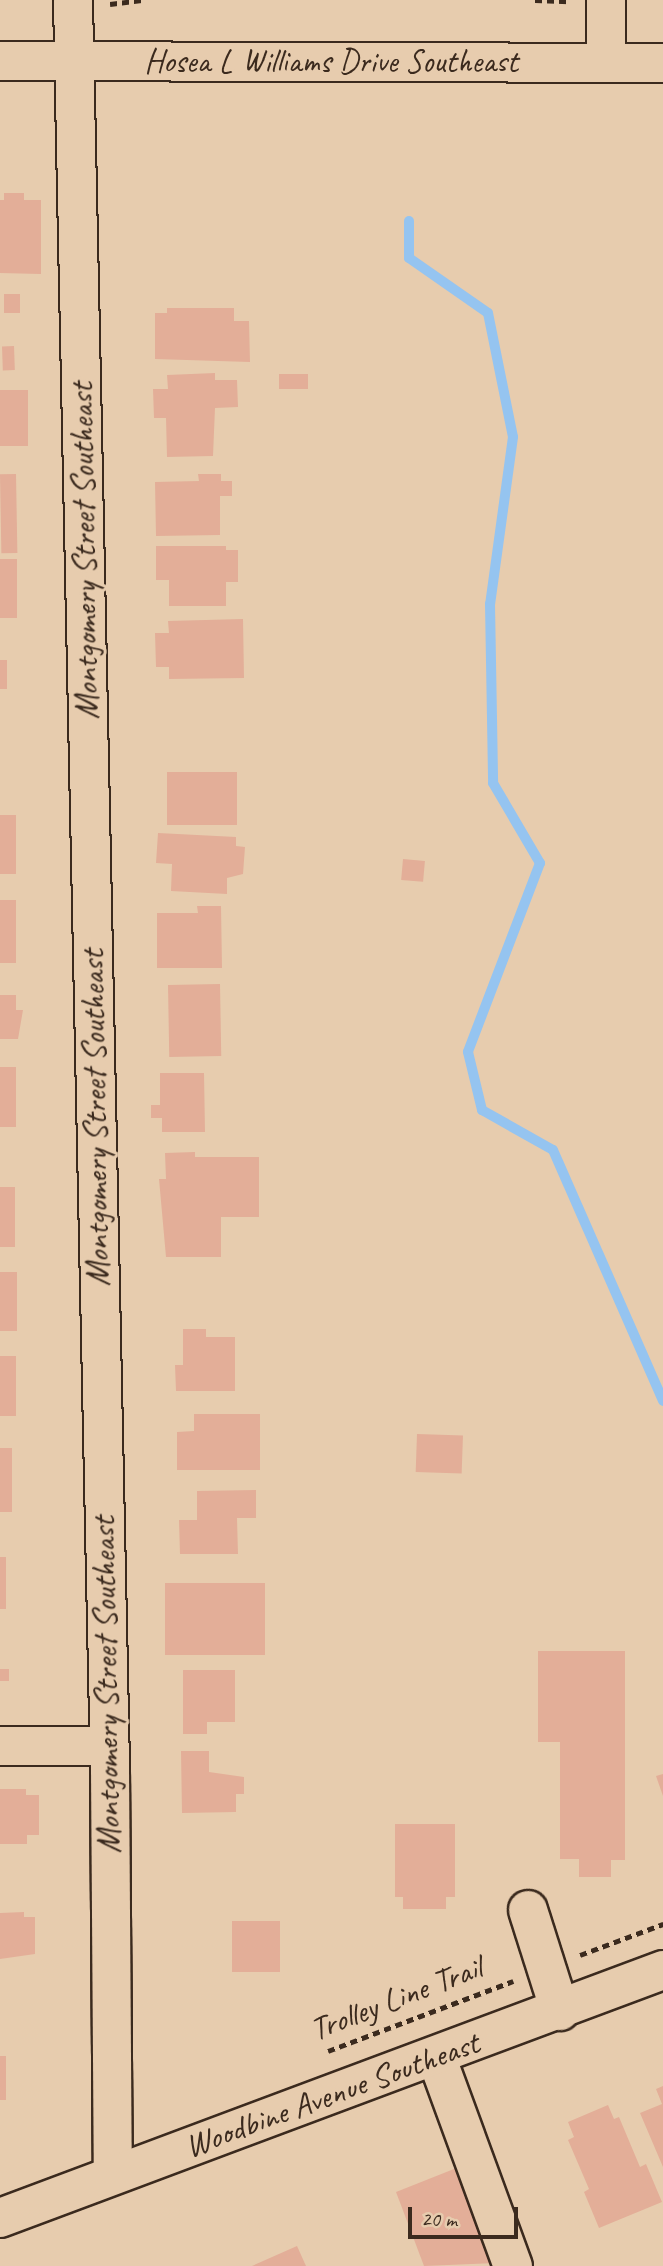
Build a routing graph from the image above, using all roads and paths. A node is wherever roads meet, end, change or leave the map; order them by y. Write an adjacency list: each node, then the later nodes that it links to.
1 (142, 0): 5 (path)
2 (535, 0): 4 (path)
3 (606, 0): 8 (street)
4 (575, 1)
5 (86, 2): 7 (street, Montgomery Street Southeast)
6 (0, 61): 7 (street, Hosea L Williams Drive Southeast)
7 (74, 61): 8 (street, Hosea L Williams Drive Southeast); 11 (street, Montgomery Street Southeast)
8 (606, 63): 9 (street, Hosea L Williams Drive Southeast)
9 (663, 63)
10 (0, 1746): 11 (street)
11 (109, 1746): 19 (street, Montgomery Street Southeast)
12 (528, 1910): 14 (street)
13 (663, 1924): 14 (path, Trolley Line Trail)
14 (547, 1968): 16 (street); 17 (path, Trolley Line Trail)
15 (663, 1970): 16 (street, Woodbine Avenue Southeast)
16 (560, 2011): 18 (street, Woodbine Avenue Southeast)
17 (315, 2056)
18 (436, 2056): 19 (street, Woodbine Avenue Southeast); 21 (street)
19 (113, 2175): 20 (street, Woodbine Avenue Southeast)
20 (0, 2218)
21 (513, 2266)

